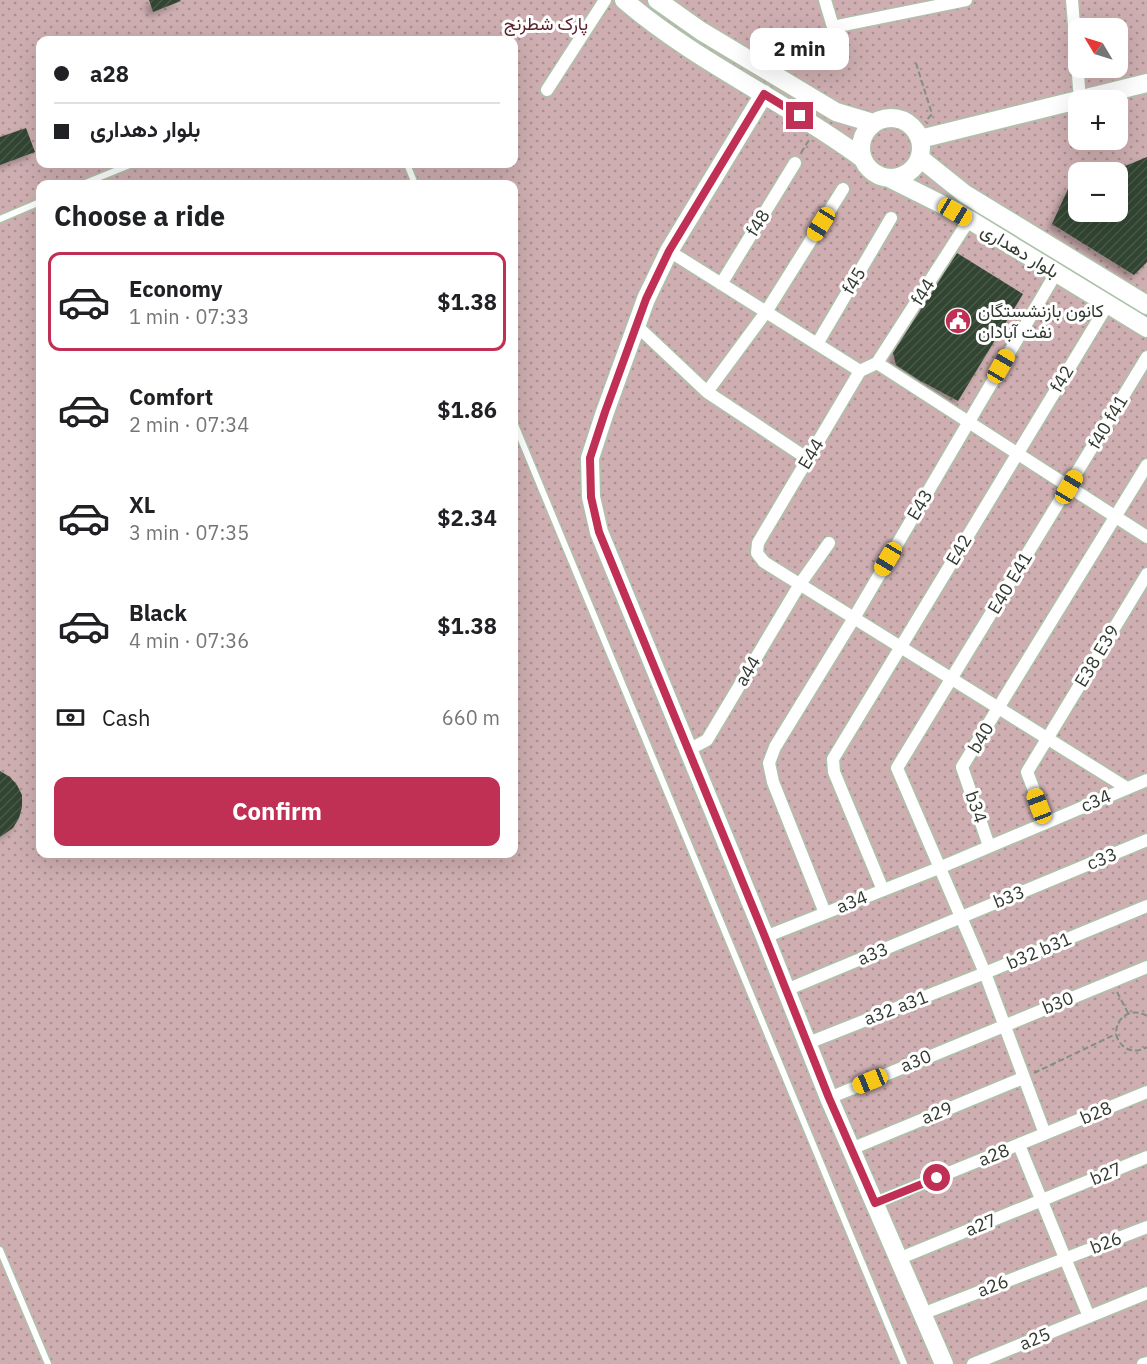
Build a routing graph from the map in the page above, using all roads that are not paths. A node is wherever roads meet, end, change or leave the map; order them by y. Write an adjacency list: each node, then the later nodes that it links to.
1 (605, 0): 9 (street)
2 (624, 0): 12 (main road)
3 (657, 0): 14 (main road)
4 (825, 0): 7 (street)
5 (966, 0): 7 (street)
6 (1072, 0): 10 (street)
7 (908, 6)
8 (1147, 83): 11 (main road)
9 (547, 90)
10 (1079, 90)
11 (1119, 90)
12 (764, 94): 16 (main road); 27 (main road)
13 (1068, 103): 15 (main road)
14 (873, 123): 15 (main road); 16 (main road)
15 (918, 134): 17 (main road)
16 (862, 158): 20 (main road)
17 (920, 158): 20 (main road); 31 (main road, بلوار دهداری)
18 (795, 163): 29 (street, f48)
19 (122, 168): 21 (lane)
20 (891, 179): 26 (main road, بلوار دهداری)
21 (93, 180)
22 (843, 189): 32 (street)
23 (36, 204): 25 (lane)
24 (891, 218): 35 (street, f45)
25 (0, 219)
26 (969, 220): 28 (main road, بلوار دهداری); 37 (street, f44)
27 (669, 251): 29 (street); 33 (main road)
28 (1056, 273): 30 (main road, بلوار دهداری); 40 (street, E43)
29 (721, 284): 32 (street)
30 (1108, 304): 34 (main road, بلوار دهداری); 42 (street, f42)
31 (1147, 305)
32 (766, 312): 35 (street); 39 (street)
33 (637, 326): 39 (street); 56 (main road)
34 (1147, 328)
35 (817, 344): 38 (street)
36 (1147, 357): 45 (street, f40 f41)
37 (877, 363): 38 (street); 40 (street)
38 (860, 371): 43 (street, E44)
39 (707, 392): 43 (street)
40 (969, 423): 42 (street); 51 (street, E43)
41 (518, 432): 93 (lane)
42 (1017, 454): 45 (street); 52 (street, E42)
43 (808, 459): 50 (street, E44)
44 (1147, 465): 46 (street, b40)
45 (1069, 487): 46 (street); 53 (street, E40 E41)
46 (1115, 517): 47 (street); 54 (street, b40)
47 (1147, 537)
48 (829, 543): 50 (street, a44)
49 (1147, 574): 55 (street, E38 E39)
50 (800, 584): 51 (street); 56 (street, a44)
51 (854, 618): 52 (street); 67 (street, E43)
52 (901, 647): 53 (street); 65 (street, E42)
53 (952, 678): 54 (street); 63 (street, E40 E41)
54 (999, 708): 55 (street); 57 (street, b40)
55 (1047, 738): 59 (street); 60 (street, E38 E39)
56 (688, 750): 69 (main road)
57 (962, 768): 62 (street, b34)
58 (1147, 780): 59 (street, c34)
59 (1127, 788): 60 (street, c34)
60 (1046, 822): 62 (street, b34)
61 (1147, 840): 64 (street, c33)
62 (989, 846): 63 (street, b34)
63 (939, 868): 65 (street, a34); 68 (street)
64 (1058, 877): 68 (street, b33)
65 (883, 890): 67 (street, a34)
66 (1147, 906): 71 (street, b32 b31)
67 (825, 913): 69 (street, a34)
68 (960, 917): 71 (street); 72 (street, a33)
69 (765, 937): 72 (main road)
70 (1147, 967): 73 (street, b30)
71 (985, 974): 73 (street); 74 (street, a32 a31)
72 (786, 990): 74 (main road)
73 (1004, 1025): 75 (street); 77 (street, a30)
74 (808, 1043): 77 (main road)
75 (1023, 1078): 78 (street); 80 (street, a29)
76 (1147, 1092): 78 (street, b28)
77 (829, 1098): 80 (main road)
78 (1045, 1134): 79 (street, a28)
79 (1019, 1145): 83 (street); 84 (street, a28)
80 (851, 1149): 84 (main road)
81 (1147, 1157): 82 (street, b27)
82 (1065, 1191): 83 (street, a27)
83 (1040, 1201): 87 (street, a27); 88 (street)
84 (875, 1203): 87 (main road)
85 (1147, 1227): 88 (street, b26)
86 (0, 1250): 92 (lane)
87 (898, 1259): 90 (main road)
88 (1064, 1259): 90 (street, a26); 91 (street)
89 (1147, 1293): 91 (street, a25)
90 (922, 1314): 94 (main road)
91 (1093, 1316): 95 (street, a25)
92 (48, 1364)
93 (904, 1364)
94 (944, 1364)
95 (974, 1364)

